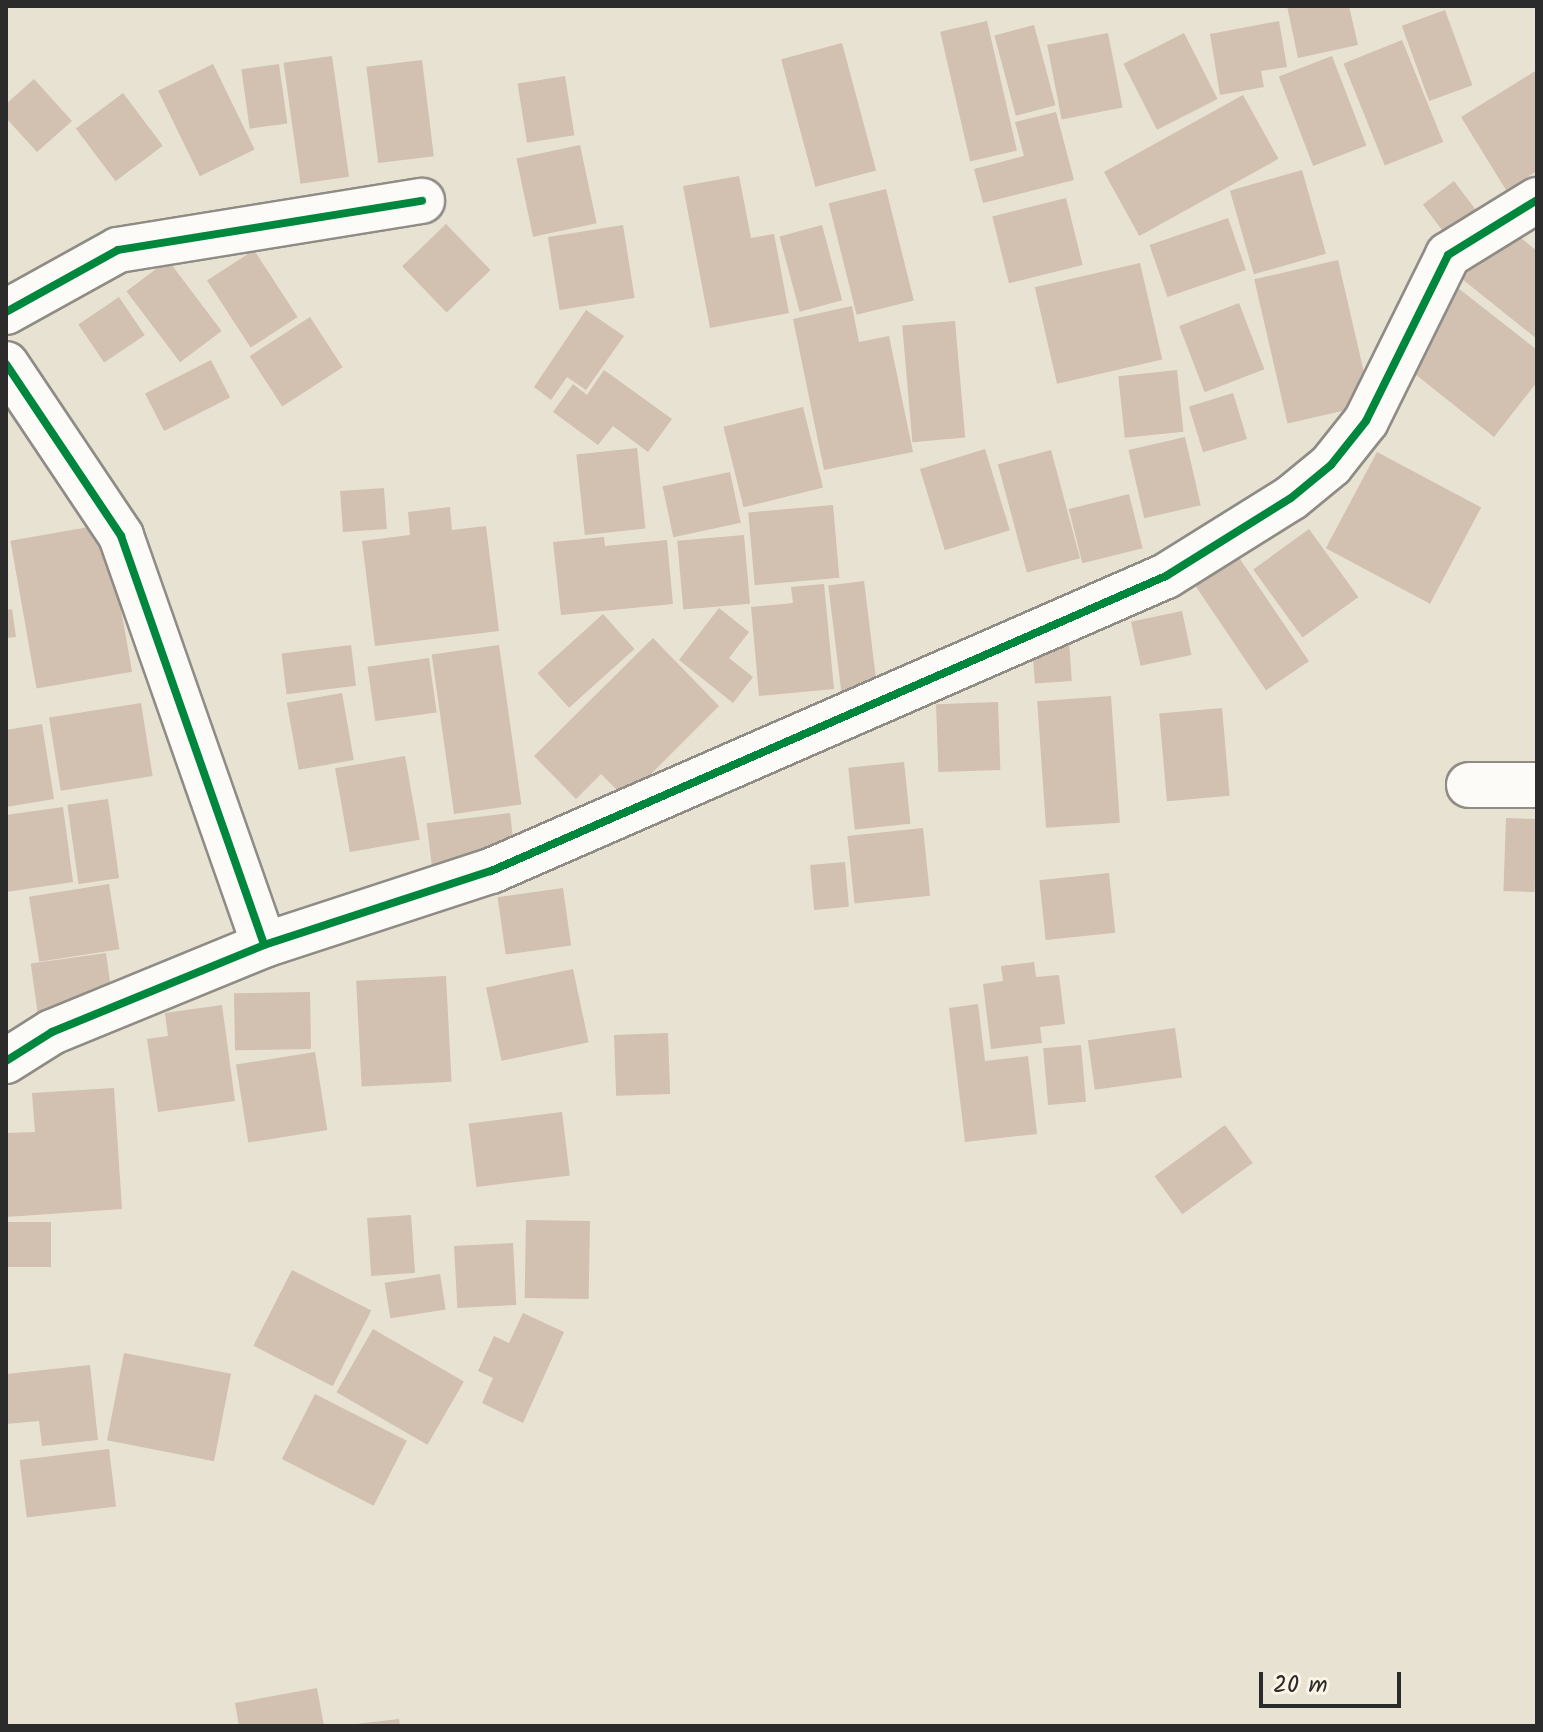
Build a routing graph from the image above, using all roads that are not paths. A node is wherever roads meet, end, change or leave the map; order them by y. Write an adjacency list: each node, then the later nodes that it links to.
1 (1537, 200): 7 (street)
2 (422, 201): 3 (street)
3 (6, 312)
4 (6, 364): 7 (street)
5 (1469, 785): 6 (street)
6 (1537, 785)
7 (264, 945): 8 (street)
8 (6, 1061)

